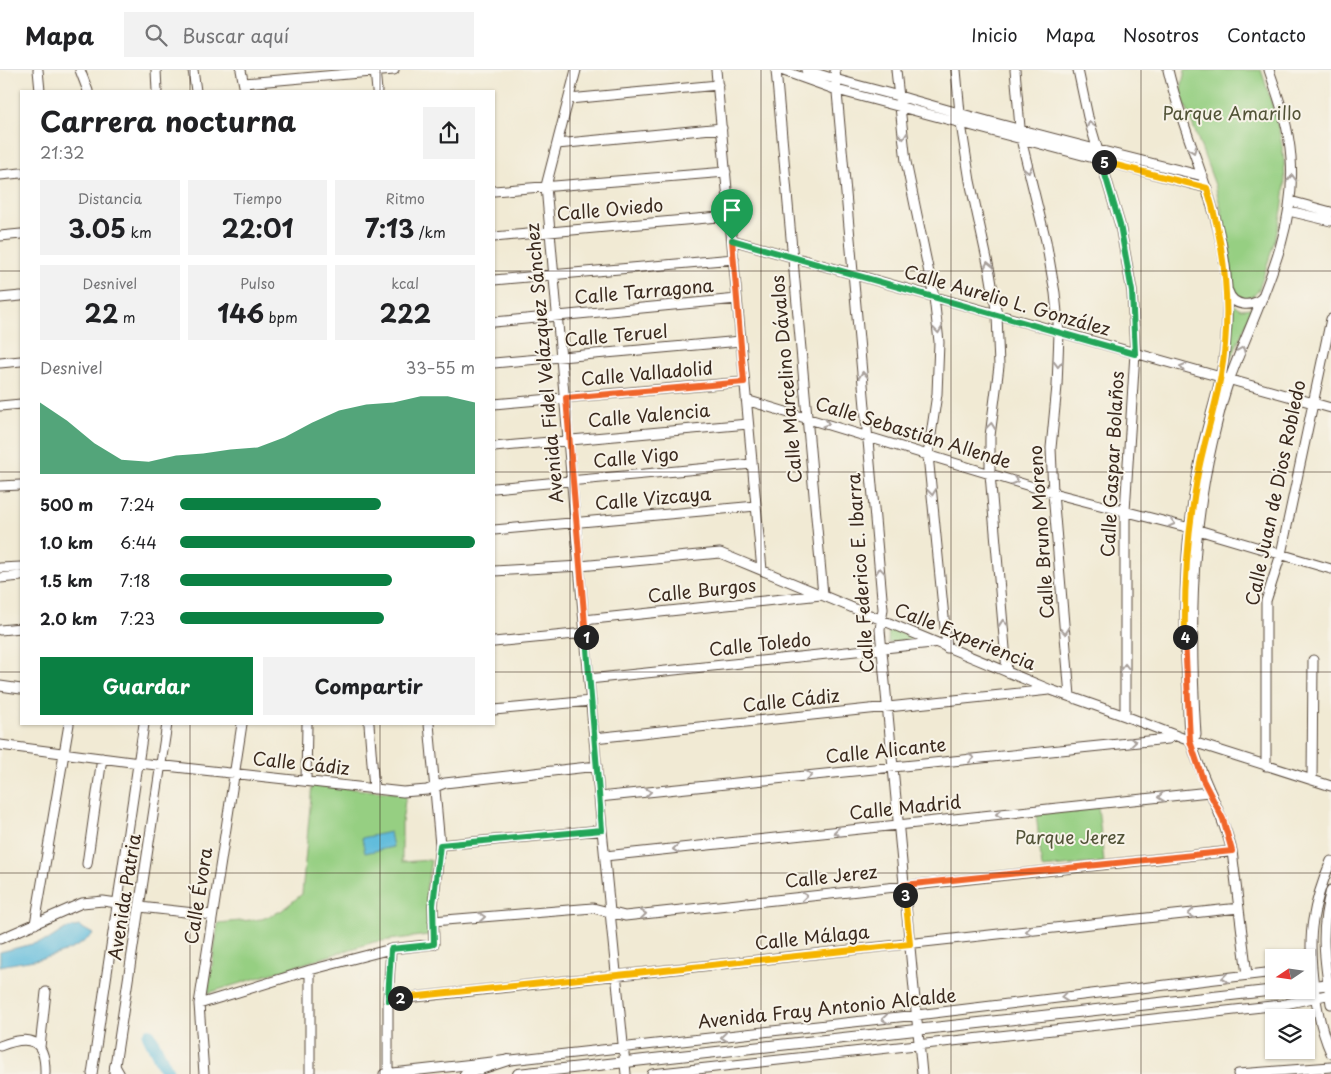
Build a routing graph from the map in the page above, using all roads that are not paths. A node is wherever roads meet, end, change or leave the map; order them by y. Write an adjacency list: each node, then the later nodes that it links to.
1 (38, 70): 24 (street)
2 (80, 70): 25 (street)
3 (156, 70): 26 (street)
4 (193, 70): 27 (street)
5 (241, 70): 23 (street)
6 (394, 70): 20 (street)
7 (576, 70): 31 (street, Avenida Fidel Velázquez Sánchez)
8 (716, 70): 21 (street)
9 (776, 70): 57 (street, Calle Marcelino Dávalos)
10 (781, 70): 22 (street)
11 (806, 70): 22 (street)
12 (836, 70): 22 (street, Calle Federico E. Ibarra)
13 (896, 70): 30 (street)
14 (956, 70): 33 (street)
15 (1015, 70): 36 (street, Calle Bruno Moreno)
16 (1078, 70): 38 (street, Calle Gaspar Bolaños, one-way to 16)
17 (1168, 70): 29 (street)
18 (1176, 70): 29 (street)
19 (1269, 70): 47 (street, one-way to 19)
20 (375, 71): 23 (street); 28 (street)
21 (718, 86): 31 (street); 35 (street)
22 (837, 86): 30 (street); 32 (street); 59 (street, Calle Federico E. Ibarra)
23 (245, 87)
24 (40, 90)
25 (88, 90)
26 (157, 90)
27 (196, 90)
28 (377, 90)
29 (1173, 91): 43 (street, one-way to 43)
30 (898, 96): 32 (street); 33 (street)
31 (569, 99): 37 (street, Avenida Fidel Velázquez Sánchez)
32 (900, 107): 34 (street); 65 (street, one-way to 65)
33 (960, 114): 34 (street); 36 (street)
34 (961, 124): 36 (street); 68 (street, one-way to 34)
35 (722, 128): 37 (street); 40 (street)
36 (1021, 135): 38 (street); 39 (street); 72 (street, Calle Bruno Moreno, one-way to 72)
37 (557, 144): 44 (street, Avenida Fidel Velázquez Sánchez)
38 (1098, 151): 39 (street, Calle Gaspar Bolaños); 43 (street)
39 (1101, 161): 45 (street); 74 (street, Calle Gaspar Bolaños)
40 (726, 172): 44 (street); 50 (street)
41 (20, 173): 42 (street)
42 (0, 175)
43 (1203, 176): 45 (street)
44 (546, 186): 46 (street); 52 (street, Avenida Fidel Velázquez Sánchez)
45 (1207, 188): 62 (street)
46 (495, 191)
47 (1290, 201): 48 (street); 49 (street)
48 (1289, 210): 51 (street); 63 (street)
49 (1331, 212)
50 (730, 216): 52 (street, Calle Oviedo); 56 (street)
51 (1331, 221)
52 (550, 232): 55 (street, Calle Oviedo); 60 (street, Avenida Fidel Velázquez Sánchez)
53 (20, 234): 54 (street)
54 (0, 236)
55 (495, 237)
56 (732, 240): 57 (street, Calle Aurelio L. González); 58 (street)
57 (792, 257): 59 (street, Calle Aurelio L. González); 88 (street, Calle Marcelino Dávalos)
58 (734, 259): 60 (street); 67 (street)
59 (853, 274): 65 (street, Calle Aurelio L. González); 90 (street, Calle Federico E. Ibarra, one-way to 59)
60 (554, 275): 61 (street); 69 (street, Avenida Fidel Velázquez Sánchez)
61 (495, 280)
62 (1227, 286): 63 (street); 79 (street)
63 (1265, 295): 79 (street, one-way to 63)
64 (20, 296): 66 (street)
65 (934, 297): 68 (street, Calle Aurelio L. González); 93 (street, one-way to 93)
66 (0, 298)
67 (737, 300): 69 (street, Calle Tarragona); 73 (street)
68 (997, 315): 72 (street, Calle Aurelio L. González); 95 (street, one-way to 68)
69 (558, 316): 71 (street, Calle Tarragona); 75 (street, Avenida Fidel Velázquez Sánchez)
70 (1331, 319): 83 (street, Calle Juan de Dios Robledo)
71 (495, 322)
72 (1059, 333): 74 (street, Calle Aurelio L. González); 100 (street, Calle Bruno Moreno, one-way to 100)
73 (740, 341): 75 (street, Calle Teruel); 80 (street)
74 (1135, 354): 79 (street, Calle Aurelio L. González, one-way to 74); 102 (street, Calle Gaspar Bolaños)
75 (562, 357): 78 (street, Calle Teruel); 81 (street, Avenida Fidel Velázquez Sánchez)
76 (20, 361): 77 (street)
77 (0, 362)
78 (495, 363)
79 (1225, 379): 83 (street, Calle Aurelio L. González); 104 (street)
80 (744, 382): 81 (street, Calle Valladolid); 82 (street)
81 (566, 398): 85 (street, Calle Valladolid); 91 (street, Avenida Fidel Velázquez Sánchez)
82 (746, 400): 88 (street, Calle Sebastián Allende); 89 (street)
83 (1312, 403): 87 (street, Calle Aurelio L. González); 106 (street, Calle Juan de Dios Robledo)
84 (20, 404): 86 (street)
85 (495, 404)
86 (0, 406)
87 (1331, 408)
88 (807, 418): 90 (street, Calle Sebastián Allende, one-way to 90); 115 (street, Calle Marcelino Dávalos)
89 (748, 424): 91 (street, Calle Valencia); 94 (street)
90 (869, 436): 93 (street, Calle Sebastián Allende); 117 (street, Calle Federico E. Ibarra, one-way to 90)
91 (569, 440): 92 (street, Calle Valencia); 96 (street, Avenida Fidel Velázquez Sánchez)
92 (495, 447)
93 (928, 455): 95 (street, Calle Sebastián Allende); 124 (street, one-way to 124)
94 (752, 464): 96 (street, Calle Vigo); 101 (street)
95 (990, 474): 100 (street, Calle Sebastián Allende, one-way to 100); 126 (street, one-way to 95)
96 (572, 480): 99 (street, Calle Vigo); 103 (street, Avenida Fidel Velázquez Sánchez)
97 (20, 485): 98 (street)
98 (0, 486)
99 (495, 488)
100 (1054, 493): 102 (street, Calle Sebastián Allende); 131 (street, Calle Bruno Moreno, one-way to 131)
101 (756, 506): 103 (street, Calle Vizcaya); 111 (street)
102 (1125, 511): 104 (street, Calle Sebastián Allende, one-way to 104); 135 (street, Calle Gaspar Bolaños, one-way to 102)
103 (576, 522): 105 (street, Calle Vizcaya); 107 (street, Avenida Fidel Velázquez Sánchez)
104 (1194, 528): 106 (street, Calle Sebastián Allende); 145 (street)
105 (495, 530)
106 (1281, 554): 110 (street, Calle Sebastián Allende); 153 (street, Calle Juan de Dios Robledo)
107 (580, 566): 111 (street, Calle Experiencia); 112 (street, Calle Experiencia); 116 (street, Avenida Fidel Velázquez Sánchez)
108 (20, 567): 109 (street)
109 (0, 568)
110 (1331, 569)
111 (762, 570): 115 (street, Calle Experiencia)
112 (495, 571)
113 (20, 576): 114 (street)
114 (0, 578)
115 (823, 595): 116 (street, Calle Burgos); 117 (street, Calle Experiencia)
116 (584, 620): 120 (street, Avenida Fidel Velázquez Sánchez)
117 (882, 620): 122 (street, Calle Experiencia); 123 (street, Calle Federico E. Ibarra)
118 (20, 628): 119 (street)
119 (0, 630)
120 (585, 633): 121 (street); 127 (street, Avenida Fidel Velázquez Sánchez)
121 (495, 642)
122 (934, 642): 123 (street, Calle Toledo); 124 (street, Calle Experiencia)
123 (881, 648): 127 (street, Calle Toledo); 133 (street, Calle Federico E. Ibarra)
124 (947, 648): 126 (street, Calle Experiencia)
125 (1313, 660): 155 (street)
126 (1007, 672): 130 (street, Calle Experiencia)
127 (589, 680): 132 (street, Avenida Fidel Velázquez Sánchez)
128 (0, 686): 129 (street)
129 (20, 689)
130 (1051, 690): 131 (street, Calle Experiencia); 133 (street, Calle Cádiz)
131 (1070, 696): 135 (street, Calle Experiencia)
132 (591, 700): 134 (street); 144 (street, Avenida Fidel Velázquez Sánchez)
133 (887, 707): 144 (street, Calle Cádiz); 152 (street, Calle Federico E. Ibarra)
134 (495, 710)
135 (1125, 716): 143 (street, Calle Experiencia)
136 (69, 725): 147 (street)
137 (144, 725): 149 (street, Avenida Patria)
138 (167, 725): 150 (street, Avenida Patria)
139 (242, 725): 154 (street, Calle Évora)
140 (307, 725): 156 (street)
141 (370, 725): 159 (street)
142 (429, 725): 158 (street)
143 (1174, 735): 145 (street, Calle Experiencia); 152 (street, Calle Alicante, one-way to 143)
144 (594, 738): 151 (street, Avenida Fidel Velázquez Sánchez)
145 (1194, 742): 153 (street, Calle Experiencia); 160 (street)
146 (0, 746): 147 (street, Calle Cádiz)
147 (64, 753): 148 (street, Calle Cádiz); 177 (street)
148 (102, 758): 149 (street, Calle Cádiz); 168 (street)
149 (139, 763): 150 (street, Calle Cádiz); 171 (street, Avenida Patria)
150 (162, 765): 154 (street, Calle Cádiz); 172 (street, Avenida Patria)
151 (597, 766): 158 (street, Calle Cádiz); 161 (street, Avenida Fidel Velázquez Sánchez)
152 (893, 766): 161 (street, Calle Alicante, one-way to 152); 162 (street, Calle Federico E. Ibarra)
153 (1266, 766): 155 (street, Calle Experiencia)
154 (234, 774): 156 (street, Calle Cádiz); 175 (street, Calle Évora)
155 (1312, 780): 157 (street, Calle Experiencia)
156 (306, 781): 159 (street, Calle Cádiz)
157 (1331, 786)
158 (435, 787): 159 (street, Calle Cádiz); 164 (street)
159 (374, 789)
160 (1209, 792): 162 (street, Calle Madrid, one-way to 162); 165 (street)
161 (599, 797): 163 (street, Avenida Fidel Velázquez Sánchez)
162 (898, 825): 166 (street, Calle Madrid, one-way to 166); 169 (street, Calle Federico E. Ibarra)
163 (602, 830): 164 (street); 166 (street, Avenida Fidel Velázquez Sánchez)
164 (440, 845): 176 (street)
165 (1232, 851): 169 (street, Calle Jerez); 173 (street)
166 (605, 856): 174 (street, Avenida Fidel Velázquez Sánchez)
167 (1331, 861): 181 (street)
168 (87, 864)
169 (904, 885): 174 (street, Calle Jerez, one-way to 169); 179 (street, Calle Federico E. Ibarra)
170 (1331, 890): 182 (street)
171 (117, 903): 177 (street); 209 (street, Avenida Patria)
172 (140, 907): 175 (street); 207 (street, Avenida Patria)
173 (1239, 908): 179 (street, Calle Málaga, one-way to 179); 187 (street)
174 (610, 912): 176 (street, Calle Jerez, one-way to 174); 186 (street, Avenida Fidel Velázquez Sánchez)
175 (212, 915): 195 (street, Calle Évora)
176 (433, 921): 180 (street)
177 (35, 924): 178 (street)
178 (0, 939)
179 (910, 944): 186 (street, Calle Málaga); 197 (street, Calle Federico E. Ibarra)
180 (391, 949): 184 (street); 194 (street)
181 (1311, 949)
182 (1328, 965): 183 (street); 189 (street)
183 (1315, 966)
184 (310, 970): 195 (street); 211 (street)
185 (1265, 973): 187 (street, Avenida Fray Antonio Alcalde)
186 (616, 975): 194 (street, Calle Málaga); 202 (street, Avenida Fidel Velázquez Sánchez)
187 (1247, 975): 197 (street, Avenida Fray Antonio Alcalde, one-way to 197)
188 (1315, 989): 189 (main road)
189 (1330, 989): 196 (street)
190 (1265, 991): 198 (main road, Avenida Fray Antonio Alcalde)
191 (46, 992): 201 (street)
192 (1315, 998): 203 (street)
193 (1293, 999): 199 (street)
194 (388, 1000): 213 (street)
195 (200, 1004): 210 (street, Calle Évora)
196 (1331, 1004)
197 (916, 1015): 198 (street, Calle Federico E. Ibarra); 202 (street, Avenida Fray Antonio Alcalde, one-way to 202)
198 (918, 1030): 199 (street, Calle Federico E. Ibarra); 205 (main road, Avenida Fray Antonio Alcalde)
199 (919, 1044): 217 (street); 218 (street, Calle Federico E. Ibarra)
200 (0, 1046): 201 (street)
201 (40, 1047): 208 (street)
202 (624, 1048): 204 (street, Avenida Fray Antonio Alcalde); 205 (street, Avenida Fidel Velázquez Sánchez)
203 (1331, 1053)
204 (508, 1060): 213 (street, Avenida Fray Antonio Alcalde); 214 (main road)
205 (625, 1062): 215 (main road, Avenida Fray Antonio Alcalde); 216 (street, Avenida Fidel Velázquez Sánchez)
206 (1331, 1067): 219 (street)
207 (116, 1072)
208 (45, 1074)
209 (92, 1074)
210 (204, 1074)
211 (310, 1074)
212 (384, 1074): 213 (street, Avenida Fray Antonio Alcalde)
213 (388, 1074)
214 (465, 1074)
215 (518, 1074)
216 (626, 1074)
217 (652, 1074)
218 (922, 1074)
219 (1238, 1074)

